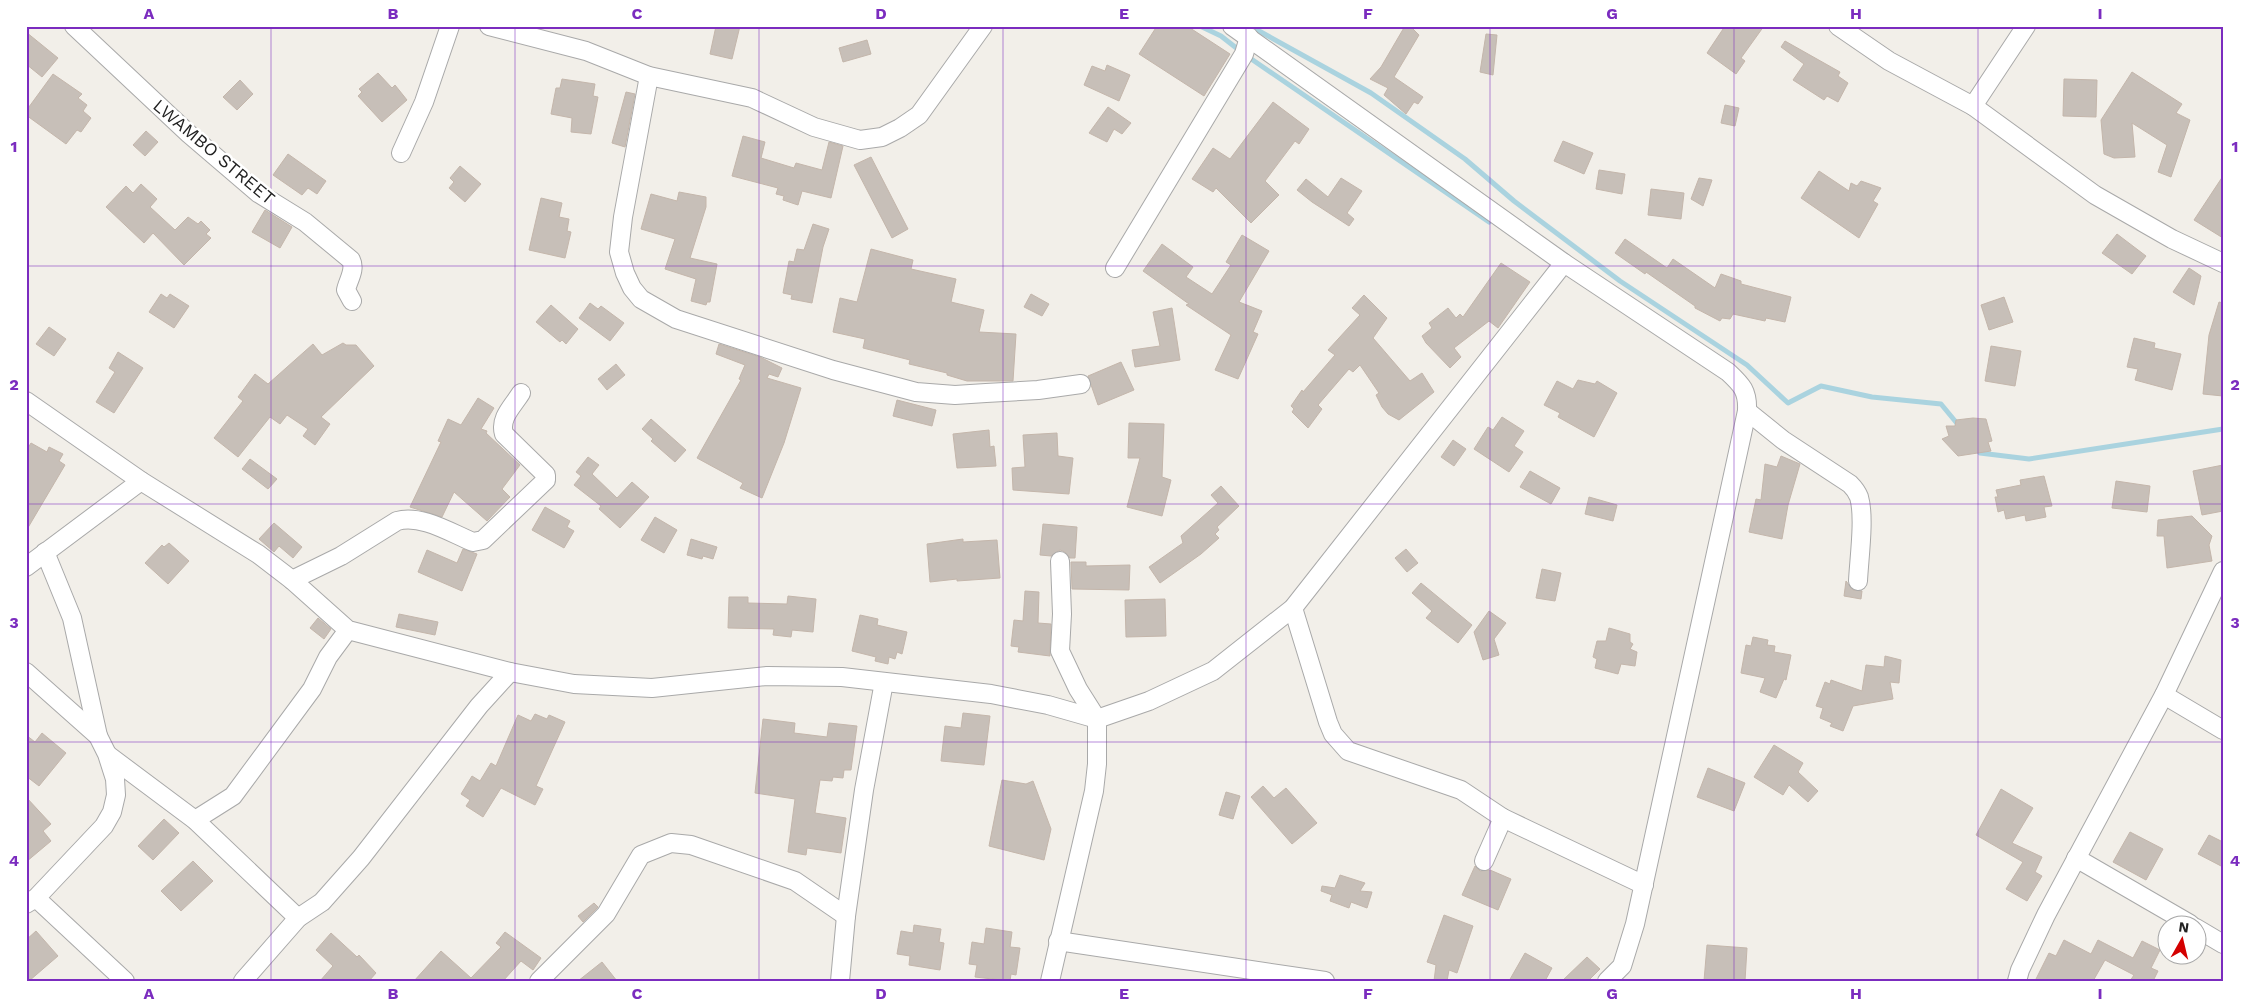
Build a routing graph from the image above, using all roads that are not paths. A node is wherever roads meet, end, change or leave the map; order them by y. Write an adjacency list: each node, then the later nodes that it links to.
1 (74, 26): 15 (street, LWAMBO STREET)
2 (450, 26): 11 (street)
3 (489, 26): 9 (street)
4 (982, 26): 9 (street)
5 (1232, 26): 8 (street)
6 (1838, 26): 10 (street)
7 (2026, 26): 10 (street)
8 (1249, 37): 12 (street); 14 (street)
9 (649, 76): 16 (street)
10 (1973, 106): 13 (street)
11 (401, 153)
12 (1564, 263): 19 (street); 27 (street)
13 (2223, 263)
14 (1115, 268)
15 (352, 301)
16 (1081, 384)
17 (521, 393): 25 (street)
18 (26, 401): 20 (street)
19 (1747, 411): 26 (street); 41 (street)
20 (141, 481): 21 (street); 25 (street)
21 (45, 552): 23 (street); 35 (street)
22 (1060, 561): 33 (street)
23 (26, 567)
24 (2223, 571): 32 (street)
25 (292, 580): 28 (street)
26 (1858, 581)
27 (1293, 608): 33 (street); 37 (street)
28 (348, 630): 30 (street); 38 (street)
29 (26, 672): 35 (street)
30 (510, 672): 31 (street); 45 (street)
31 (884, 682): 33 (street); 44 (street)
32 (2164, 695): 34 (street); 39 (street)
33 (1097, 719): 47 (street)
34 (2223, 730)
35 (98, 736): 36 (street)
36 (107, 754): 38 (street); 42 (street)
37 (1504, 818): 40 (street); 41 (street)
38 (194, 820): 45 (street)
39 (2076, 858): 43 (street); 56 (street)
40 (1484, 861)
41 (1644, 885): 55 (street)
42 (31, 901): 49 (street)
43 (2173, 914)
44 (846, 916): 51 (street); 52 (street)
45 (298, 918): 50 (street)
46 (2206, 934): 48 (street)
47 (1058, 941): 53 (street); 54 (street)
48 (2223, 944)
49 (125, 981)
50 (243, 981)
51 (539, 981)
52 (840, 981)
53 (1050, 981)
54 (1325, 981)
55 (1606, 981)
56 (2017, 981)

